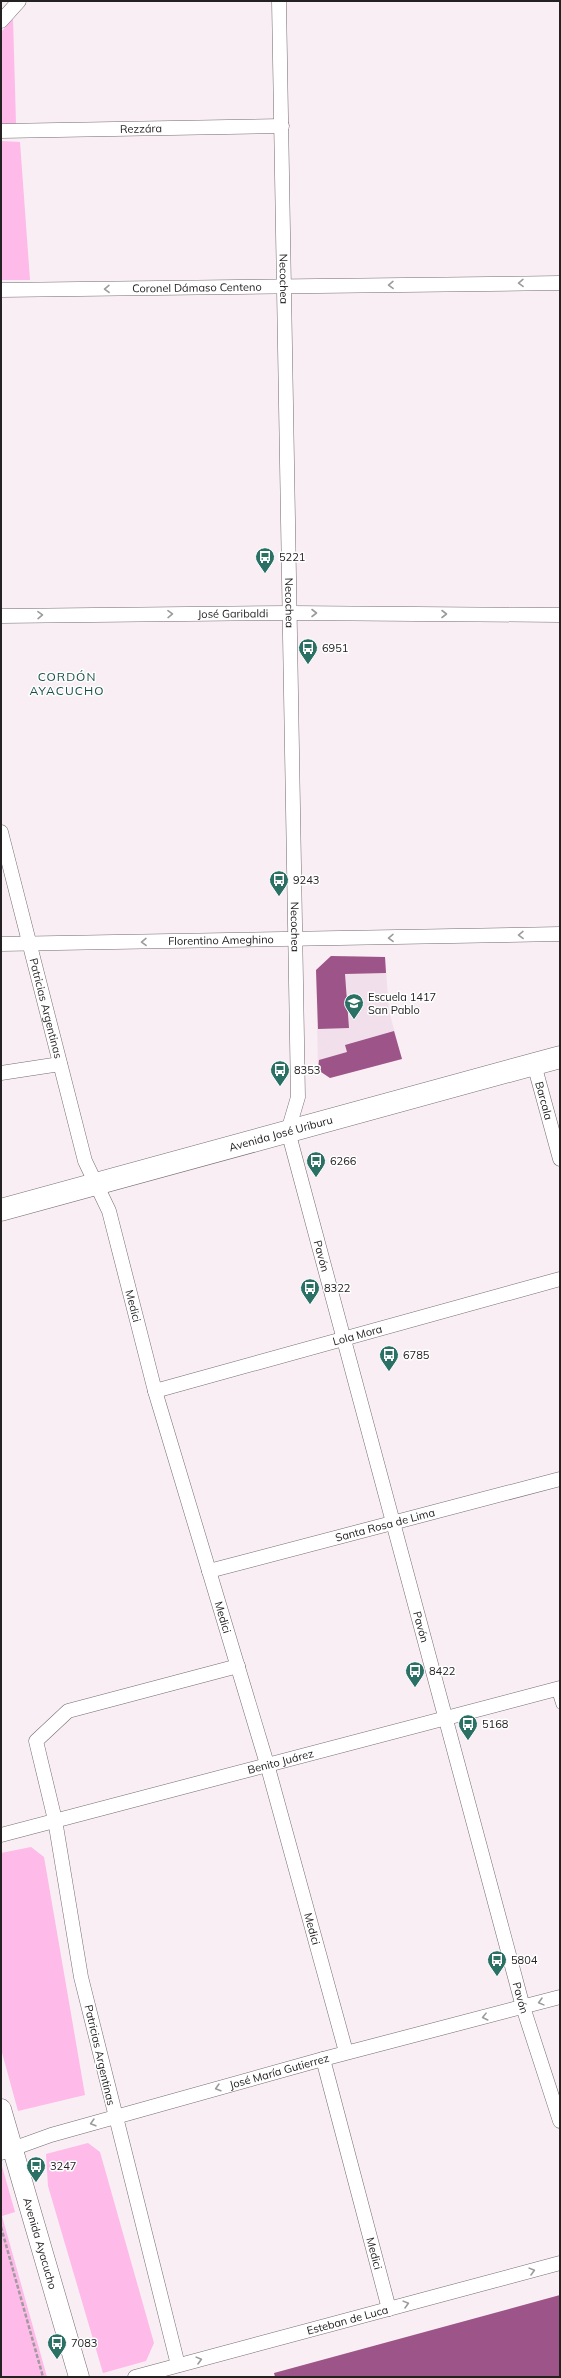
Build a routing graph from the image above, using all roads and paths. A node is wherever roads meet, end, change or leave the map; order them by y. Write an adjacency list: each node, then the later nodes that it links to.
1 (19, 1): 3 (street)
2 (280, 1): 4 (street, Necochea)
3 (1, 21)
4 (282, 126): 5 (street, Rezzára); 7 (street, Necochea)
5 (1, 131)
6 (560, 283): 7 (street, Coronel Dámaso Centeno, one-way to 7)
7 (284, 286): 8 (street, Coronel Dámaso Centeno, one-way to 8); 9 (street, Necochea)
8 (1, 290)
9 (290, 613): 10 (street, José Garibaldi, one-way to 10); 11 (street, José Garibaldi, one-way to 9); 14 (street, Necochea)
10 (560, 615)
11 (1, 616)
12 (1, 832): 16 (street, Patricias Argentinas)
13 (560, 934): 14 (street, Florentino Ameghino, one-way to 14)
14 (295, 940): 16 (street, Florentino Ameghino, one-way to 16); 21 (street, Necochea)
15 (1, 944): 16 (street, Florentino Ameghino)
16 (30, 944): 18 (street, Patricias Argentinas)
17 (560, 1057): 19 (main road, Avenida José Uriburu)
18 (60, 1064): 20 (street); 23 (street, Patricias Argentinas)
19 (534, 1064): 21 (main road, Avenida José Uriburu); 22 (street, Barcala)
20 (1, 1073)
21 (288, 1131): 23 (main road, Avenida José Uriburu); 26 (street, Pavón)
22 (560, 1160)
23 (96, 1183): 24 (main road, Avenida José Uriburu); 27 (street, Medici)
24 (1, 1210)
25 (560, 1279): 26 (street, Lola Mora)
26 (344, 1339): 27 (street, Lola Mora); 29 (street, Pavón)
27 (155, 1391): 30 (street, Medici)
28 (560, 1479): 29 (street, Santa Rosa de Lima)
29 (393, 1523): 30 (street, Santa Rosa de Lima); 34 (street, Pavón)
30 (209, 1571): 31 (street, Medici)
31 (238, 1666): 35 (street, Medici); 36 (street, Patricias Argentinas)
32 (558, 1688): 33 (lane); 34 (street, Benito Juárez)
33 (560, 1706)
34 (446, 1718): 35 (street, Benito Juárez); 39 (street, Pavón)
35 (267, 1764): 36 (street, Benito Juárez); 40 (street, Medici)
36 (56, 1820): 37 (street, Benito Juárez); 43 (street, Patricias Argentinas)
37 (1, 1834)
38 (560, 1997): 39 (street, José María Gutierrez, one-way to 39)
39 (523, 2007): 40 (street, José María Gutierrez, one-way to 40); 44 (street, Pavón)
40 (346, 2052): 41 (street, José María Gutierrez)
41 (323, 2059): 43 (street, José María Gutierrez, one-way to 43); 48 (street, Medici)
42 (1, 2109): 45 (main road, Avenida Ayacucho)
43 (115, 2117): 45 (street, José María Gutierrez, one-way to 45); 49 (street, Patricias Argentinas)
44 (560, 2121)
45 (7, 2151): 51 (main road, Avenida Ayacucho)
46 (1, 2227): 50 (path)
47 (560, 2263): 48 (street, Esteban de Luca, one-way to 47)
48 (389, 2309): 49 (street, Esteban de Luca, one-way to 48)
49 (178, 2365): 52 (street, Esteban de Luca)
50 (43, 2377)
51 (79, 2377)
52 (135, 2377)

